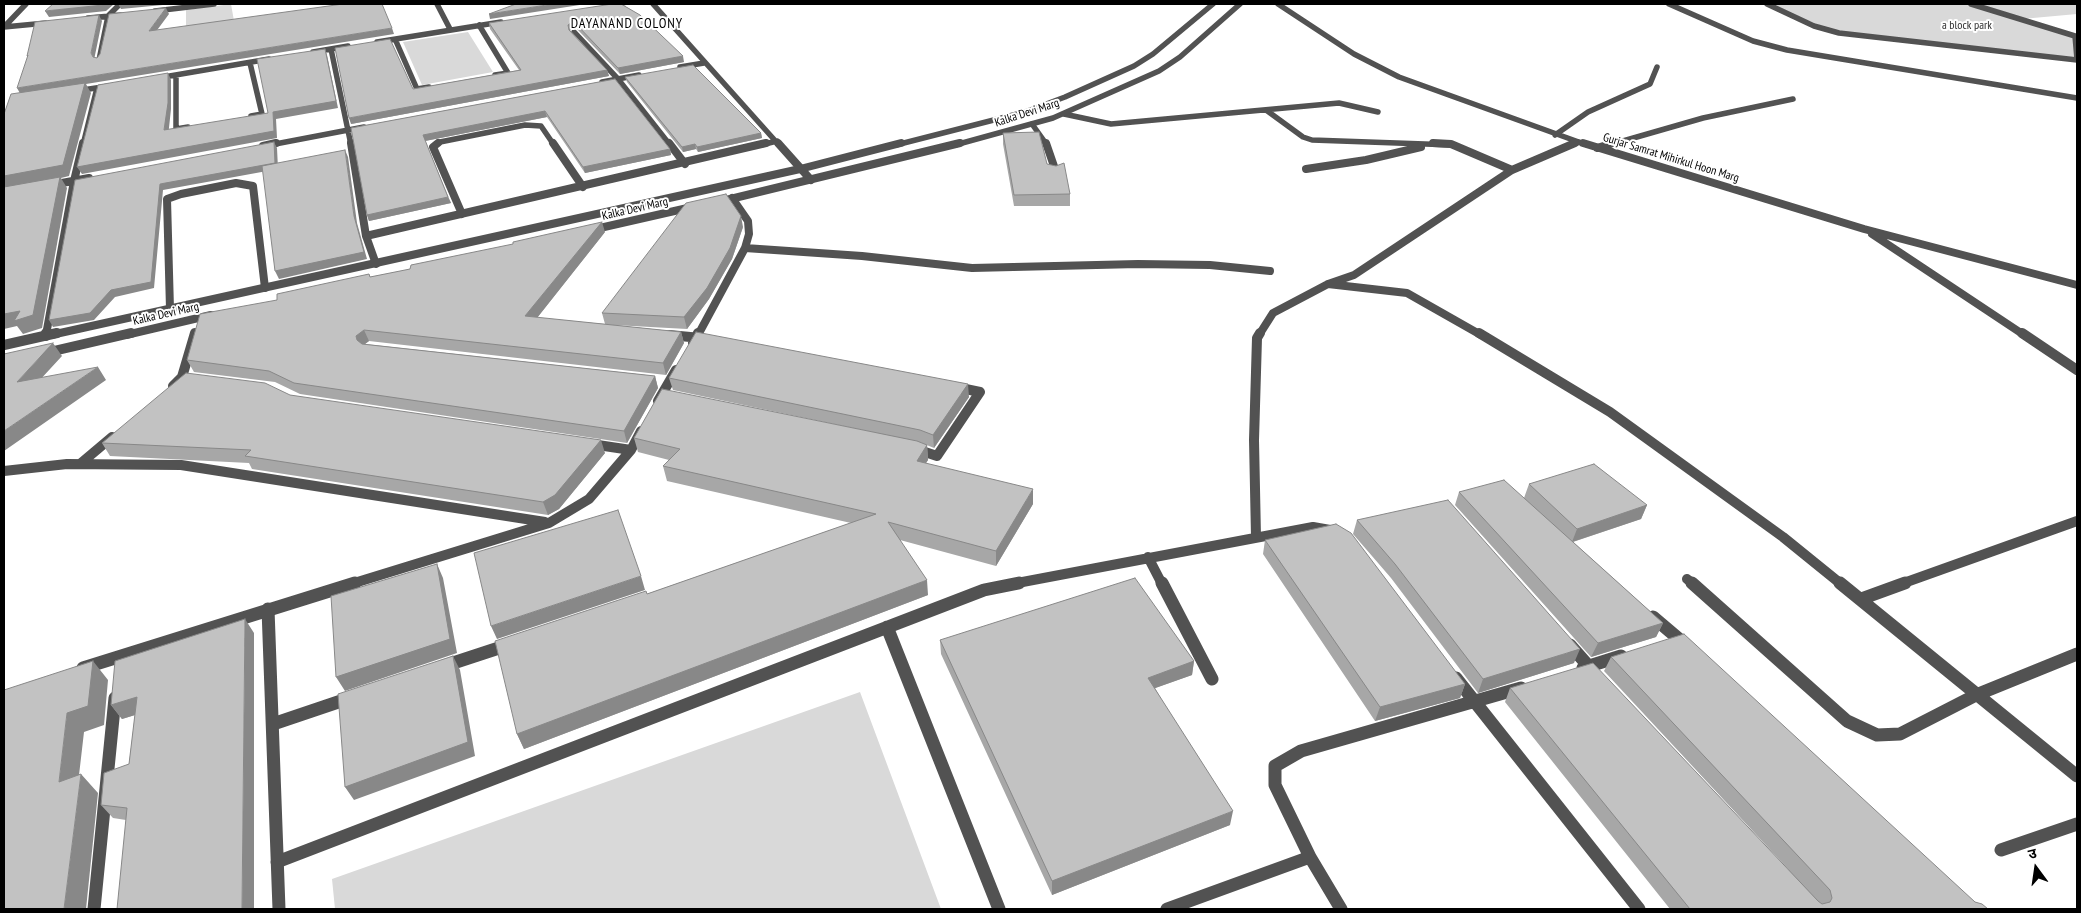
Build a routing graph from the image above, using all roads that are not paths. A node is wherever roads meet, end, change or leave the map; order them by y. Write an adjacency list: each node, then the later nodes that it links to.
1 (26, 4): 19 (street)
2 (120, 4): 14 (street)
3 (214, 4): 12 (street)
4 (437, 4): 20 (street)
5 (653, 4): 31 (street)
6 (1213, 4): 61 (street, Kalka Devi Marg)
7 (1240, 4): 48 (street, Kalka Devi Marg)
8 (1278, 4): 54 (street, Gurjar Samrat Mihirkul Hoon Marg)
9 (1669, 4): 44 (street)
10 (1768, 4): 28 (street)
11 (1971, 4): 28 (street)
12 (146, 12)
13 (127, 14): 14 (street)
14 (108, 16): 15 (street); 29 (street)
15 (81, 19)
16 (506, 21): 18 (street)
17 (54, 22): 19 (street)
18 (479, 25): 20 (street); 36 (street)
19 (4, 27)
20 (450, 29): 22 (street)
21 (574, 32): 37 (street)
22 (395, 39): 23 (street); 41 (street)
23 (367, 43)
24 (358, 45): 25 (street)
25 (331, 50): 26 (street); 53 (street)
26 (304, 54)
27 (277, 58): 30 (street)
28 (2077, 59)
29 (98, 60)
30 (250, 62): 35 (street); 49 (street)
31 (704, 63): 33 (street); 55 (street)
32 (1657, 67): 54 (street)
33 (675, 68)
34 (646, 74): 37 (street)
35 (176, 75): 38 (street); 52 (street)
36 (490, 76)
37 (618, 79): 40 (street); 60 (street)
38 (146, 80)
39 (116, 84): 42 (street)
40 (590, 85)
41 (436, 86)
42 (97, 88): 43 (street); 67 (street)
43 (70, 92)
44 (2077, 98)
45 (1793, 99): 59 (street)
46 (1266, 110): 47 (street); 48 (street); 57 (street)
47 (1378, 112)
48 (1064, 114): 50 (street, Kalka Devi Marg)
49 (243, 118)
50 (1032, 124): 64 (street); 66 (street, Kalka Devi Marg)
51 (376, 125): 53 (street)
52 (195, 126)
53 (349, 130): 58 (street); 76 (street)
54 (1555, 135): 56 (street, Gurjar Samrat Mihirkul Hoon Marg)
55 (777, 141): 60 (street); 61 (street)
56 (1579, 142): 59 (street, Gurjar Samrat Mihirkul Hoon Marg); 63 (street)
57 (1437, 143): 62 (street); 63 (street)
58 (251, 148)
59 (1597, 148): 74 (street, Gurjar Samrat Mihirkul Hoon Marg)
60 (685, 164): 68 (street)
61 (800, 169): 66 (street); 78 (street, Kalka Devi Marg)
62 (1306, 169)
63 (1512, 170): 80 (street)
64 (1056, 172)
65 (94, 177): 67 (street)
66 (811, 180): 70 (street, Kalka Devi Marg)
67 (74, 181): 69 (street); 87 (street)
68 (583, 187): 73 (street); 73 (street)
69 (39, 188)
70 (732, 198): 71 (street, Kalka Devi Marg); 77 (street)
71 (712, 203)
72 (702, 205): 75 (street, Kalka Devi Marg)
73 (462, 214): 76 (street)
74 (1864, 229): 81 (street, Gurjar Samrat Mihirkul Hoon Marg); 91 (street)
75 (586, 231)
76 (366, 236): 78 (street)
77 (746, 248): 79 (street); 88 (street)
78 (376, 264): 82 (street, Kalka Devi Marg)
79 (1270, 271)
80 (1328, 284): 103 (street); 106 (street)
81 (2077, 285)
82 (265, 288): 83 (street, Kalka Devi Marg); 83 (street)
83 (170, 309): 87 (street, Kalka Devi Marg)
84 (219, 314): 85 (street, Kalka Devi Marg)
85 (200, 318): 90 (street, Kalka Devi Marg); 93 (street)
86 (659, 334): 88 (street)
87 (46, 336): 89 (street, Kalka Devi Marg)
88 (702, 338): 97 (street)
89 (4, 345)
90 (32, 356)
91 (2077, 370)
92 (944, 385): 96 (street)
93 (162, 396)
94 (117, 433): 98 (street)
95 (582, 443): 97 (street)
96 (904, 447)
97 (631, 450): 101 (street)
98 (80, 464): 99 (street); 101 (street)
99 (4, 471)
100 (2077, 521): 106 (street)
101 (549, 523): 108 (street)
102 (1343, 536): 103 (street)
103 (1256, 537): 104 (street)
104 (1148, 557): 109 (street); 123 (street)
105 (1687, 579): 126 (street)
106 (1861, 599): 126 (street)
107 (1641, 607): 111 (street)
108 (268, 609): 117 (street); 129 (street)
109 (887, 627): 134 (street); 137 (street)
110 (1562, 637): 119 (street)
111 (1680, 638): 113 (street); 115 (street)
112 (518, 641): 120 (street)
113 (1661, 644)
114 (1634, 652): 119 (street)
115 (1694, 652)
116 (2077, 654): 126 (street)
117 (119, 657): 121 (street); 135 (street)
118 (1446, 664): 128 (street)
119 (1588, 666): 122 (street); 124 (street)
120 (433, 670)
121 (75, 671)
122 (1570, 672)
123 (1212, 679)
124 (1602, 680)
125 (1532, 684): 128 (street)
126 (1976, 695): 130 (street)
127 (358, 696): 129 (street)
128 (1475, 703): 133 (street); 140 (street)
129 (272, 724): 134 (street)
130 (2077, 776)
131 (2077, 824): 132 (street)
132 (2001, 850)
133 (1310, 857): 138 (street); 139 (street)
134 (277, 862): 136 (street)
135 (94, 909)
136 (279, 909)
137 (999, 909)
138 (1167, 909)
139 (1341, 909)
140 (1639, 909)

